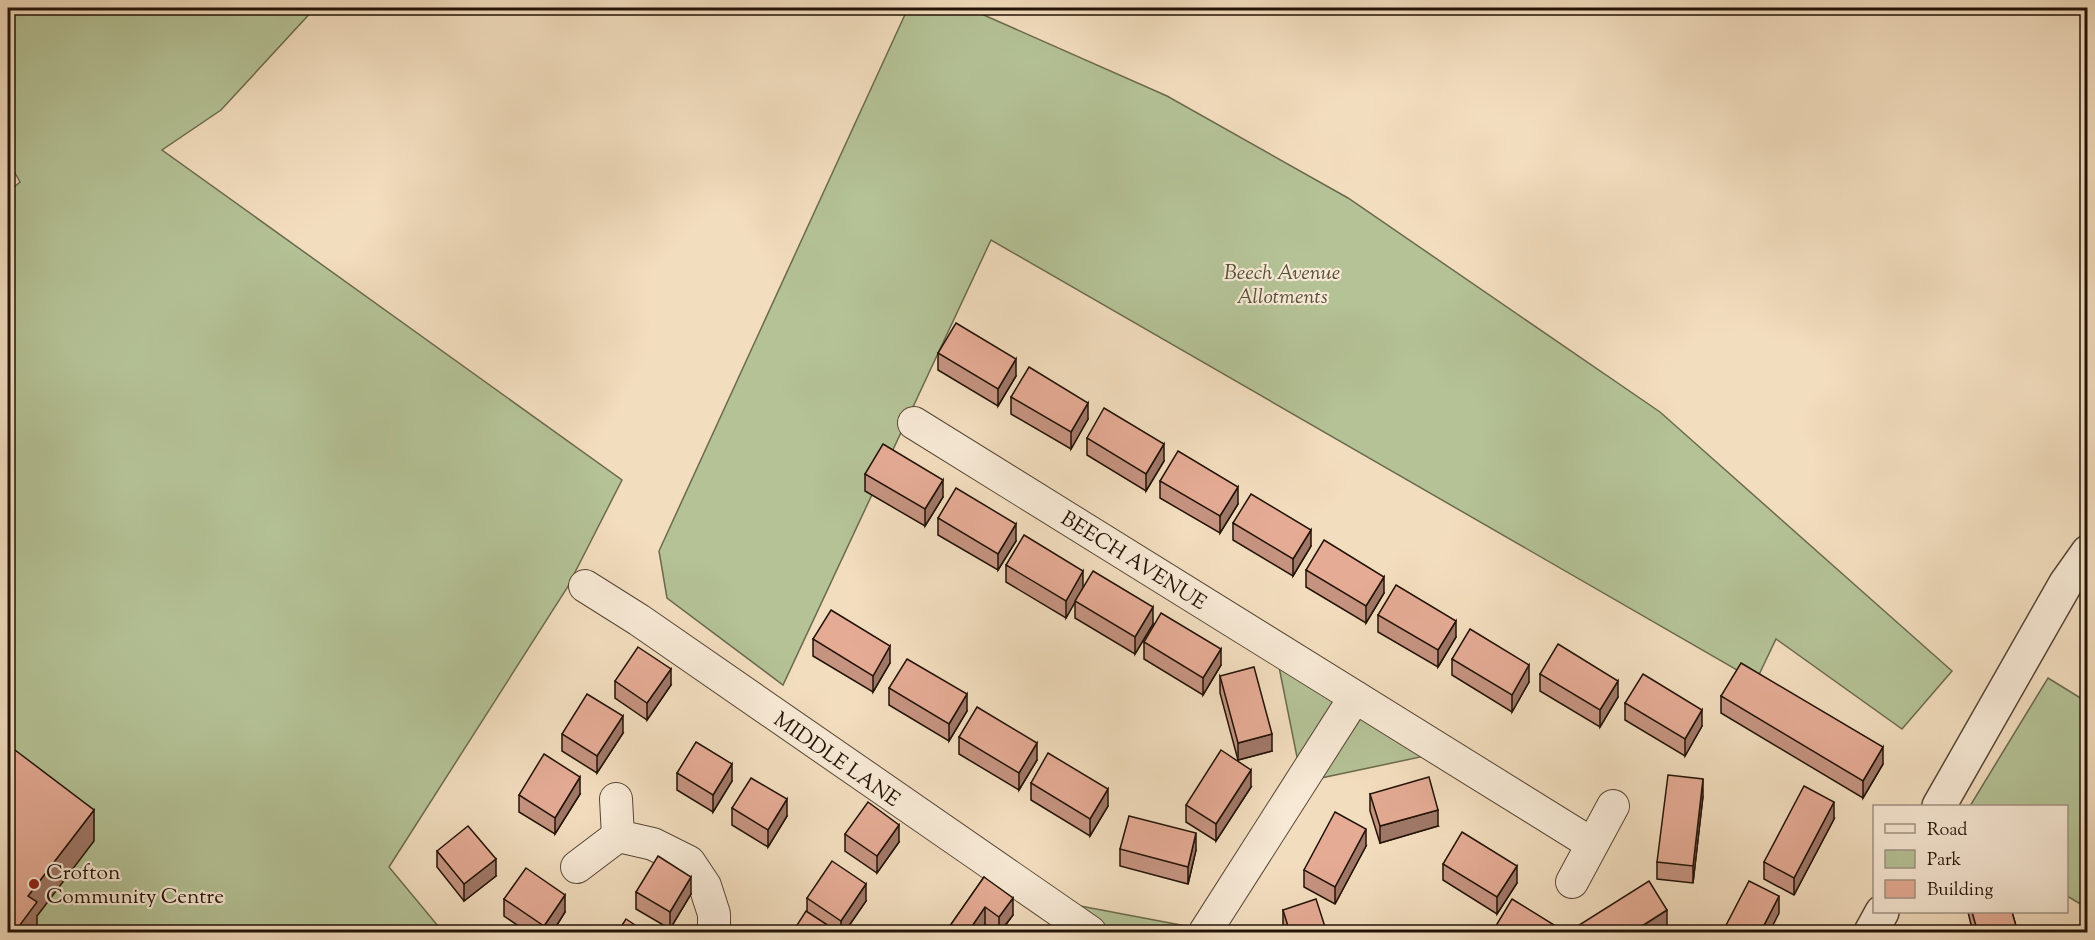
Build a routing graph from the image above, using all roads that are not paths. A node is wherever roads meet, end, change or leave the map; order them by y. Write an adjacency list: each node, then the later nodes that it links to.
1 (914, 423): 4 (street, BEECH AVENUE)
2 (2088, 552): 6 (street)
3 (585, 586): 14 (street, MIDDLE LANE)
4 (1354, 697): 9 (street, BEECH AVENUE); 15 (street)
5 (616, 799): 8 (street)
6 (1940, 805)
7 (1613, 806): 9 (street)
8 (618, 836): 10 (street); 13 (street)
9 (1592, 844): 11 (street)
10 (577, 867)
11 (1572, 882)
12 (1881, 913): 16 (street)
13 (714, 933)
14 (1090, 933)
15 (1205, 933)
16 (1871, 933)

